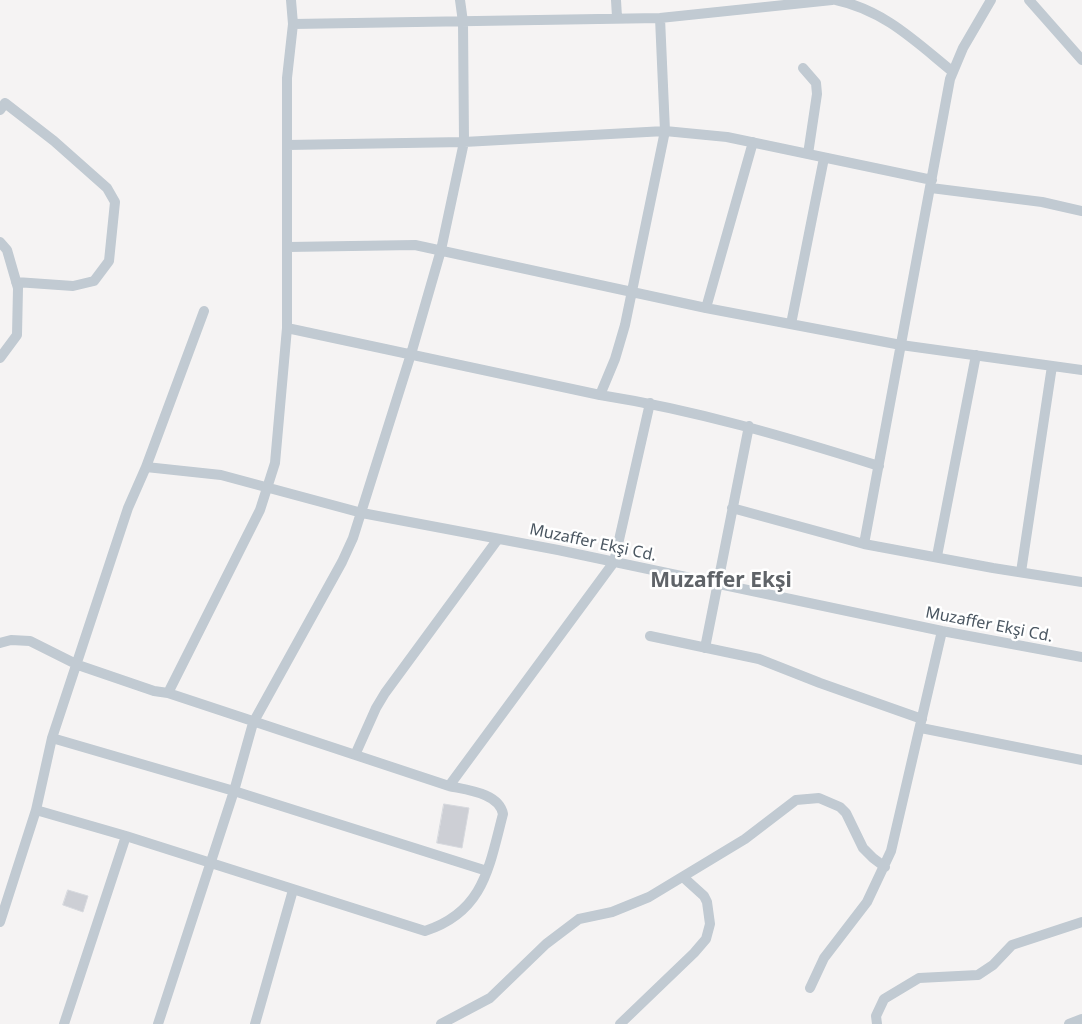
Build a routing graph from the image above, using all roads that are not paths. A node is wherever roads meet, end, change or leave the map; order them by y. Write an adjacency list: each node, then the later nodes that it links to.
1 (291, 0): 10 (street)
2 (460, 0): 9 (street)
3 (616, 0): 7 (street)
4 (834, 0): 8 (street); 13 (street)
5 (991, 0): 13 (street)
6 (1029, 0): 11 (street)
7 (617, 17): 8 (street); 9 (street)
8 (660, 18): 15 (street)
9 (463, 22): 10 (street); 16 (street)
10 (294, 24): 18 (street)
11 (1082, 60)
12 (803, 68): 19 (street)
13 (953, 72): 21 (street)
14 (0, 110): 26 (street)
15 (665, 130): 16 (street); 17 (street); 27 (street)
16 (464, 142): 18 (street); 25 (street)
17 (754, 142): 19 (street); 28 (street)
18 (286, 145): 24 (street)
19 (808, 154): 20 (street)
20 (824, 158): 21 (street); 30 (street)
21 (931, 184): 22 (street); 32 (street)
22 (1082, 211)
23 (0, 242): 26 (street)
24 (288, 247): 25 (street); 31 (street)
25 (441, 250): 27 (street); 33 (street)
26 (16, 282): 35 (street)
27 (632, 291): 28 (street); 38 (street)
28 (706, 308): 30 (street)
29 (204, 311): 42 (street)
30 (791, 324): 32 (street)
31 (287, 328): 33 (street); 43 (street)
32 (901, 345): 34 (street); 41 (street)
33 (411, 354): 38 (street); 45 (street)
34 (976, 355): 36 (street); 48 (street)
35 (0, 358)
36 (1052, 366): 37 (street); 50 (street)
37 (1082, 370)
38 (600, 395): 39 (street)
39 (650, 403): 40 (street); 49 (street)
40 (748, 426): 41 (street); 44 (street)
41 (879, 466): 47 (street)
42 (146, 467): 43 (street, Muzaffer Ekşi Cd.); 58 (street)
43 (268, 489): 45 (street, Muzaffer Ekşi Cd.); 59 (street)
44 (732, 508): 47 (street); 52 (street)
45 (362, 513): 46 (street, Muzaffer Ekşi Cd.); 60 (street)
46 (498, 539): 49 (street, Muzaffer Ekşi Cd.); 63 (street)
47 (864, 544): 48 (street)
48 (938, 556): 50 (street)
49 (614, 562): 52 (street, Muzaffer Ekşi Cd.); 65 (street)
50 (1021, 572): 51 (street)
51 (1082, 582)
52 (717, 585): 53 (street, Muzaffer Ekşi Cd.); 56 (street)
53 (942, 631): 57 (street, Muzaffer Ekşi Cd.); 61 (street)
54 (650, 636): 56 (street)
55 (0, 643): 58 (street)
56 (705, 648): 61 (street)
57 (1082, 657)
58 (78, 665): 59 (street); 62 (street)
59 (168, 693): 60 (street)
60 (253, 723): 63 (street); 66 (street)
61 (922, 724): 64 (street); 70 (street)
62 (52, 738): 66 (street); 67 (street)
63 (355, 755): 65 (street)
64 (1082, 760)
65 (449, 786): 71 (street)
66 (234, 791): 69 (street); 71 (street)
67 (36, 810): 68 (street); 74 (street)
68 (126, 836): 69 (street); 78 (street)
69 (210, 864): 73 (street); 79 (street)
70 (885, 867): 72 (street); 76 (street)
71 (487, 871): 73 (street)
72 (683, 878): 81 (street); 82 (street)
73 (293, 890): 80 (street)
74 (0, 922)
75 (1082, 922): 83 (street)
76 (810, 988)
77 (1082, 1019): 84 (street)
78 (64, 1024)
79 (158, 1024)
80 (255, 1024)
81 (441, 1024)
82 (620, 1024)
83 (877, 1024)
84 (1069, 1024)

